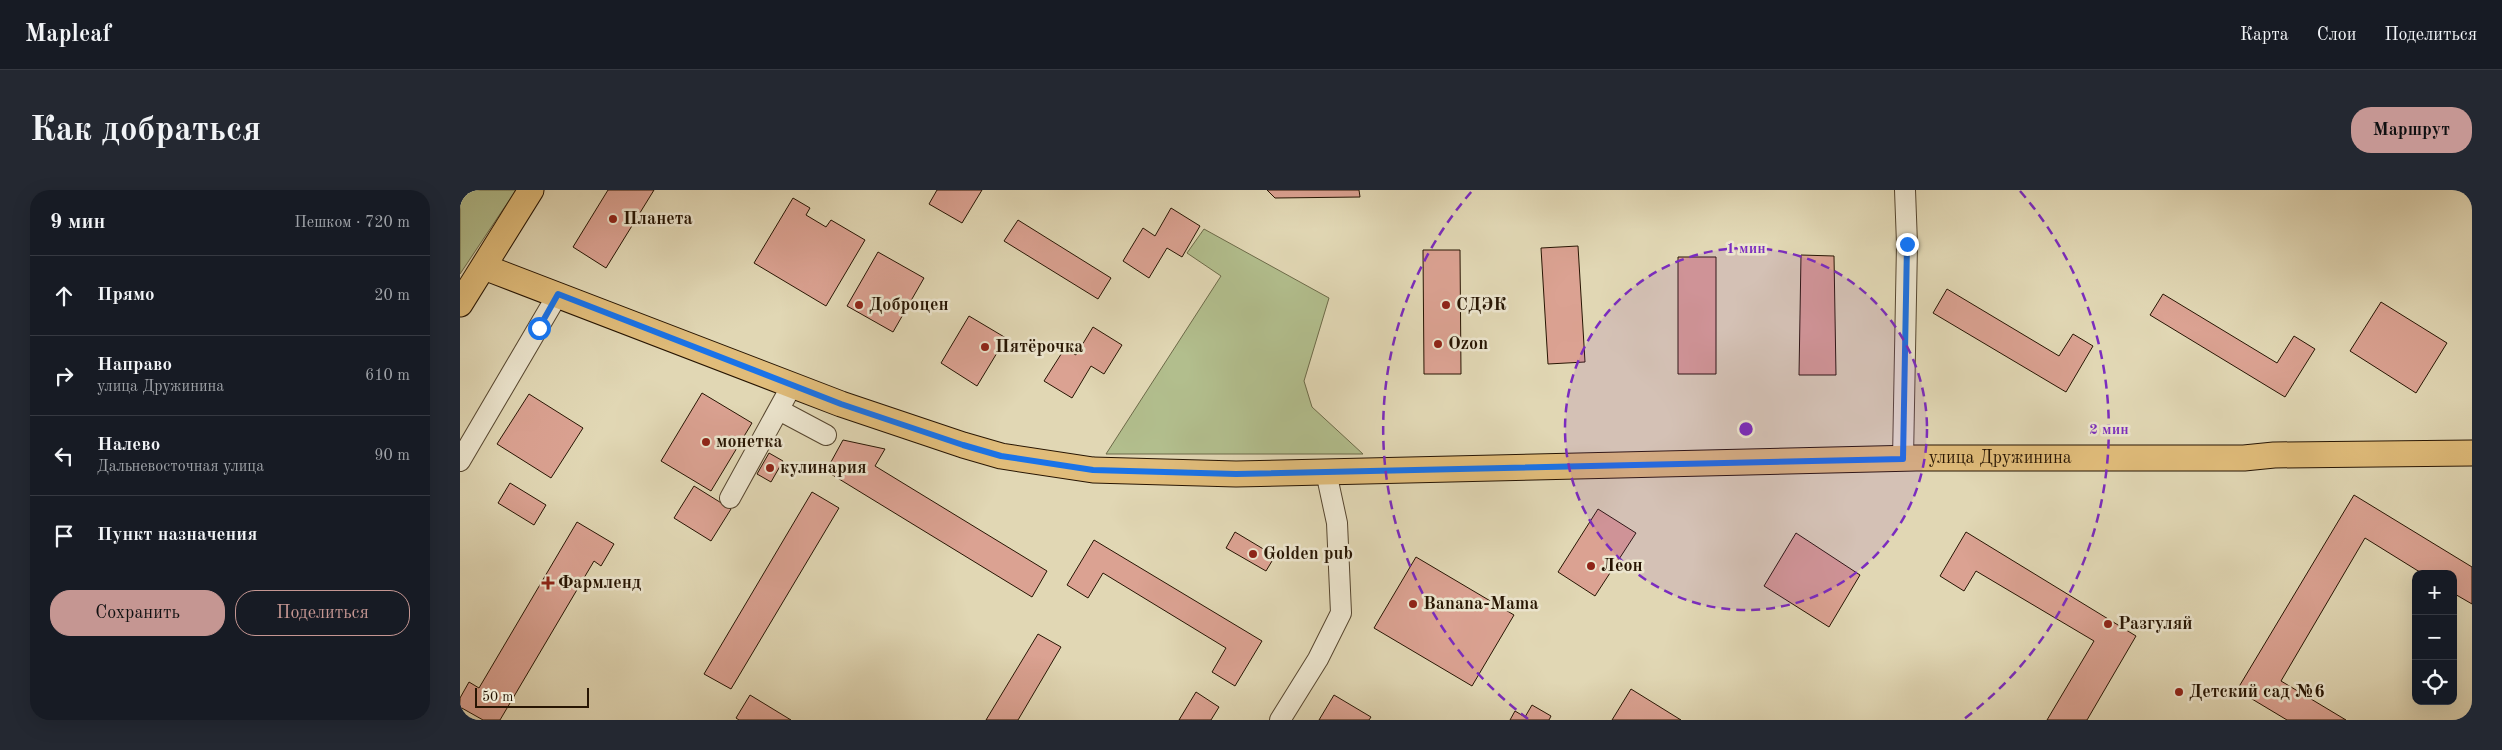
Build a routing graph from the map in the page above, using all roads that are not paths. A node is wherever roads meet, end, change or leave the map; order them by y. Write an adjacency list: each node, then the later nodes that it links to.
1 (532, 190): 3 (main road)
2 (1905, 190): 10 (street)
3 (484, 267): 4 (main road, улица Дружинина); 5 (main road)
4 (558, 294): 6 (main road, улица Дружинина); 11 (street)
5 (460, 304)
6 (792, 385): 7 (street); 12 (main road, улица Дружинина)
7 (778, 410): 8 (street); 13 (street)
8 (826, 435)
9 (2472, 453): 10 (main road, улица Дружинина)
10 (1903, 459): 12 (main road, улица Дружинина)
11 (460, 461)
12 (1326, 472): 14 (street)
13 (730, 498)
14 (1280, 720)

